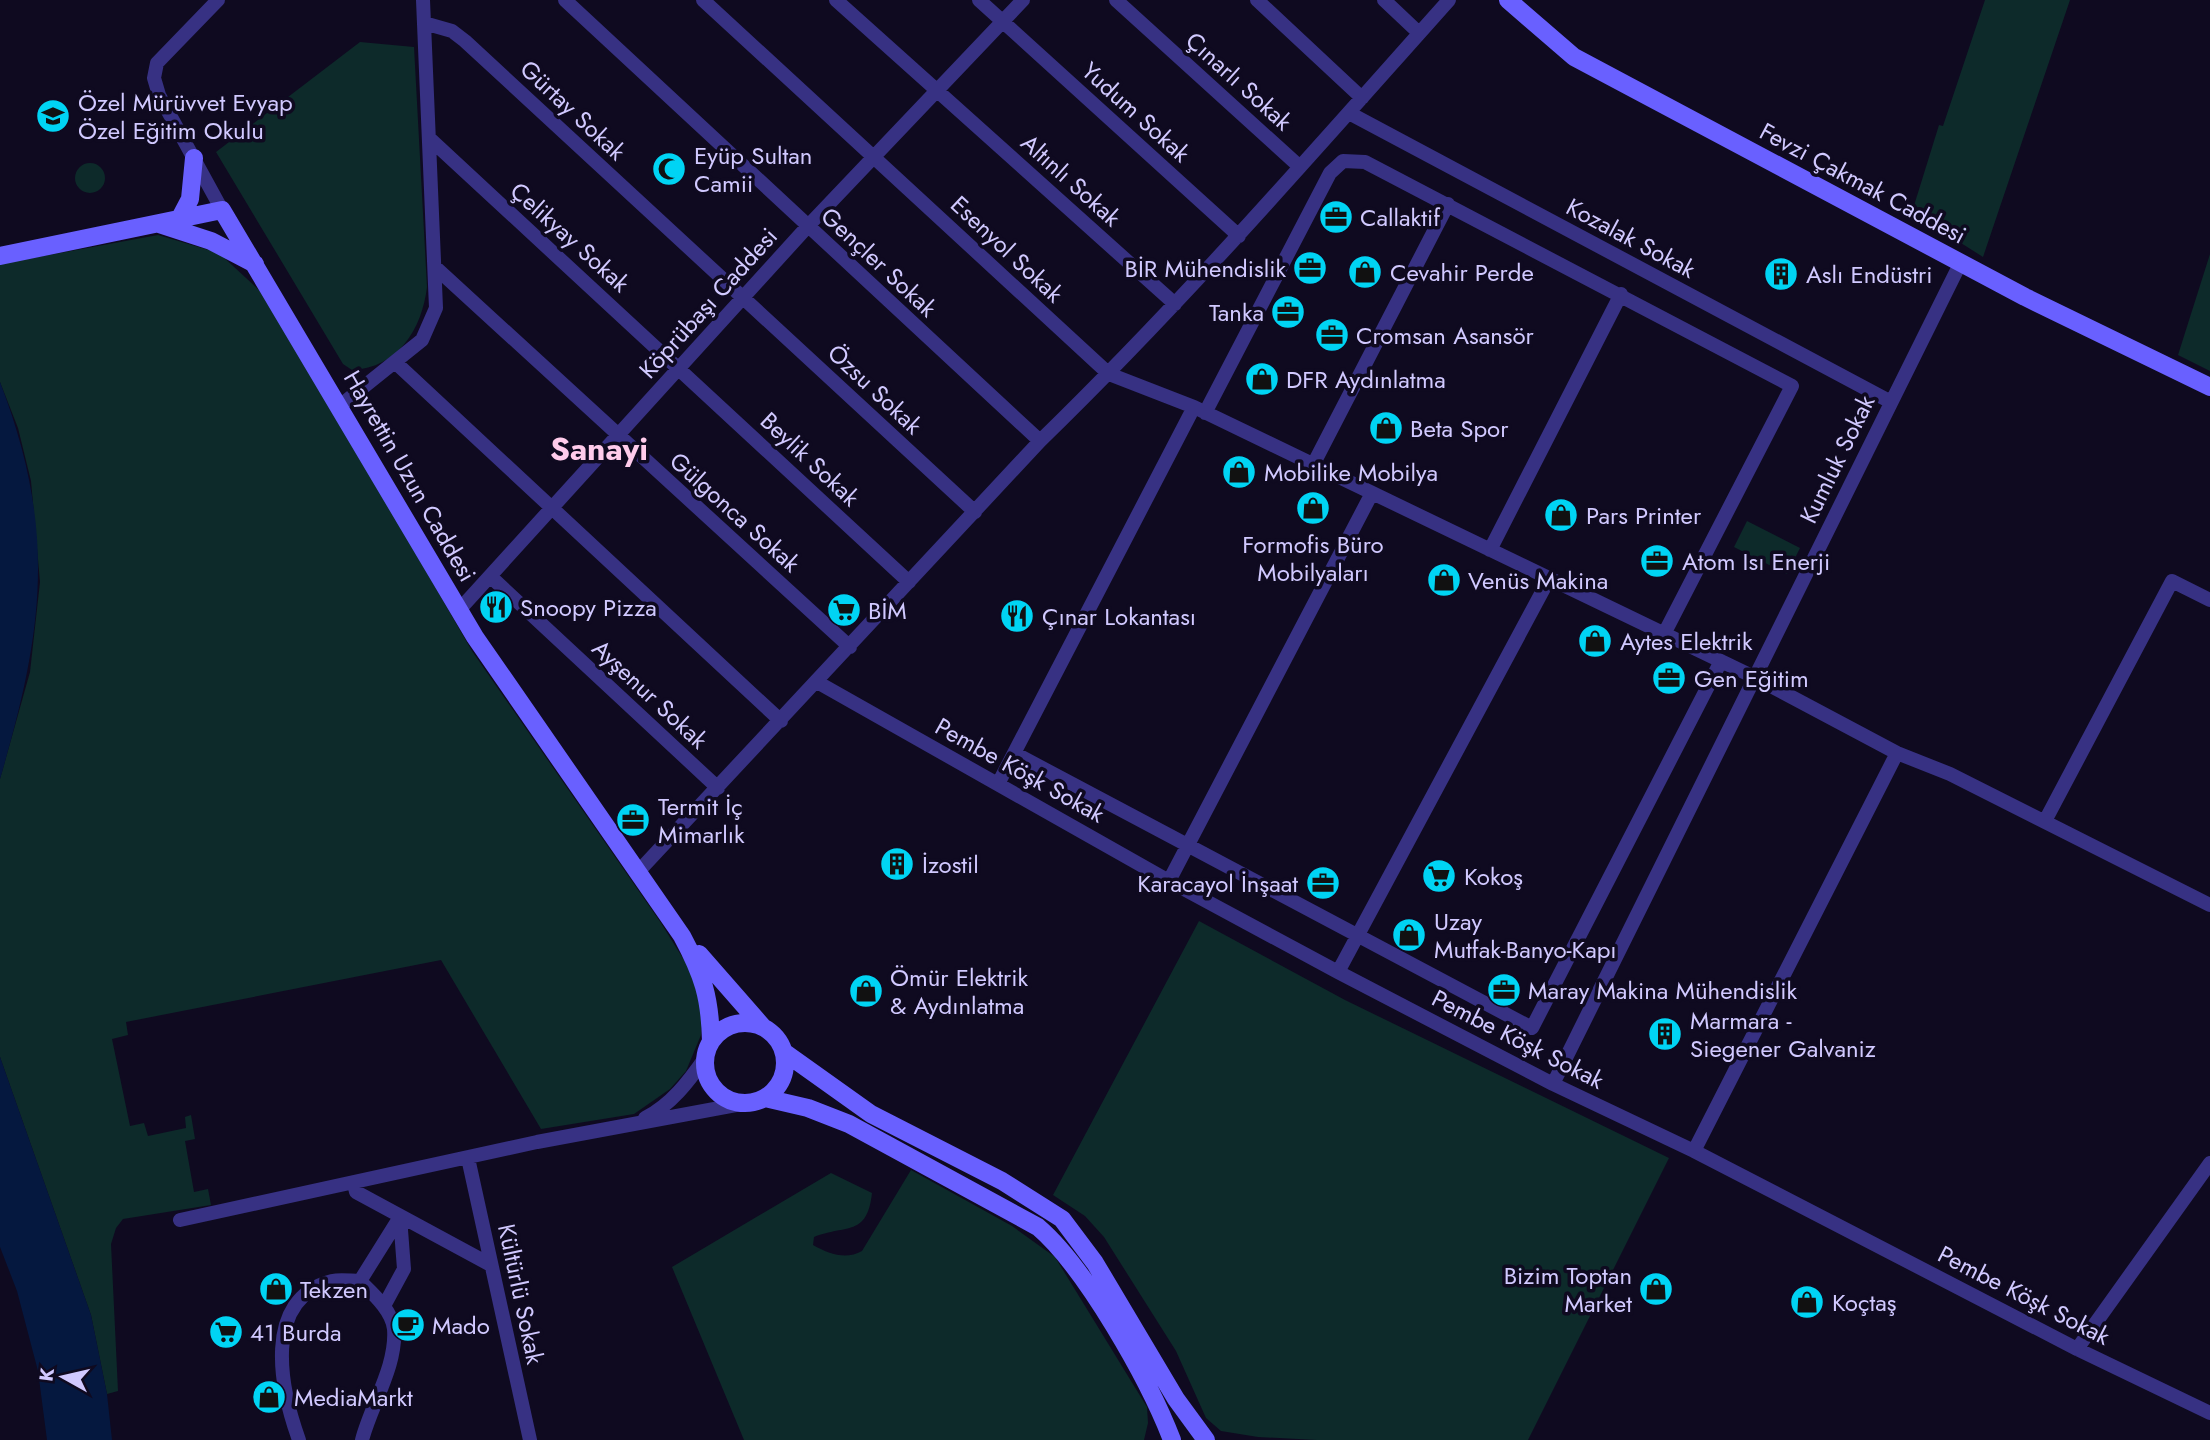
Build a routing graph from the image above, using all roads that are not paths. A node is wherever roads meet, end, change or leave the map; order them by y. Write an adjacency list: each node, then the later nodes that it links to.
1 (218, 0): 20 (street)
2 (423, 0): 14 (street)
3 (565, 0): 27 (street, Gençler Sokak)
4 (703, 0): 21 (street, Esenyol Sokak)
5 (836, 0): 16 (street, Altınlı Sokak)
6 (979, 0): 13 (street, Yudum Sokak)
7 (1023, 0): 13 (street, Köprübaşı Caddesi)
8 (1116, 0): 22 (street, Çınarlı Sokak)
9 (1256, 0): 17 (street)
10 (1384, 0): 15 (street)
11 (1449, 0): 15 (street)
12 (1508, 0): 30 (street, Fevzi Çakmak Caddesi)
13 (1002, 21): 16 (street, Köprübaşı Caddesi); 28 (street, Yudum Sokak)
14 (424, 23): 19 (street); 34 (street, Gürtay Sokak)
15 (1419, 33): 17 (street)
16 (937, 90): 21 (street, Köprübaşı Caddesi); 35 (street, Altınlı Sokak)
17 (1362, 98): 18 (street)
18 (1349, 113): 22 (street); 40 (street, Kozalak Sokak)
19 (429, 138): 32 (street); 37 (street, Çelikyay Sokak)
20 (194, 158): 24 (street); 25 (street)
21 (874, 158): 27 (street, Köprübaşı Caddesi); 38 (street, Esenyol Sokak)
22 (1300, 167): 28 (street)
23 (1448, 204): 33 (street); 42 (street); 45 (street)
24 (222, 210): 25 (street); 31 (street, Hayrettin Uzun Caddesi)
25 (180, 218): 26 (street)
26 (156, 223): 29 (street); 31 (street)
27 (808, 226): 34 (street, Köprübaşı Caddesi); 44 (street, Gençler Sokak)
28 (1239, 236): 35 (street)
29 (0, 256)
30 (1961, 262): 39 (street, Fevzi Çakmak Caddesi); 40 (street, Kumluk Sokak)
31 (255, 264): 41 (street, Hayrettin Uzun Caddesi)
32 (435, 267): 36 (street); 43 (street, Gülgonca Sokak)
33 (1621, 294): 49 (street); 55 (street)
34 (744, 300): 37 (street, Köprübaşı Caddesi); 48 (street, Özsu Sokak)
35 (1175, 304): 38 (street)
36 (396, 363): 41 (street); 47 (street)
37 (680, 369): 43 (street, Köprübaşı Caddesi); 52 (street, Beylik Sokak)
38 (1109, 374): 42 (street); 44 (street)
39 (2210, 387)
40 (1891, 402): 58 (street, Kumluk Sokak)
41 (341, 405): 54 (street, Hayrettin Uzun Caddesi)
42 (1199, 410): 45 (street); 61 (street)
43 (618, 437): 47 (street, Köprübaşı Caddesi); 56 (street, Gülgonca Sokak)
44 (1040, 442): 48 (street)
45 (1314, 465): 46 (street)
46 (1372, 493): 49 (street); 66 (street)
47 (553, 507): 50 (street, Köprübaşı Caddesi); 60 (street)
48 (975, 512): 52 (street)
49 (1490, 550): 51 (street)
50 (490, 576): 54 (street, Köprübaşı Caddesi); 64 (street, Ayşenur Sokak)
51 (1549, 579): 55 (street); 70 (street)
52 (909, 582): 56 (street)
53 (2210, 600): 65 (street)
54 (460, 609): 67 (street, Hayrettin Uzun Caddesi)
55 (1664, 634): 57 (street)
56 (850, 647): 59 (street)
57 (1721, 661): 58 (street); 70 (street)
58 (1754, 677): 62 (street); 76 (street, Kumluk Sokak)
59 (817, 682): 60 (street); 63 (street, Pembe Köşk Sokak)
60 (781, 721): 64 (street)
61 (1014, 753): 63 (street); 66 (street)
62 (1897, 753): 65 (street); 79 (street)
63 (998, 784): 68 (street, Pembe Köşk Sokak)
64 (718, 788): 67 (street)
65 (2045, 821): 69 (street)
66 (1188, 845): 68 (street); 70 (street)
67 (638, 872): 71 (street, Hayrettin Uzun Caddesi)
68 (1169, 881): 72 (street, Pembe Köşk Sokak)
69 (2210, 905)
70 (1357, 935): 72 (street)
71 (682, 936): 73 (street); 74 (street)
72 (1338, 972): 76 (street, Pembe Köşk Sokak)
73 (762, 1026): 74 (street); 75 (street)
74 (708, 1049): 77 (street); 78 (street)
75 (784, 1052): 77 (street); 96 (street)
76 (1553, 1084): 79 (street, Pembe Köşk Sokak)
77 (759, 1100): 78 (street); 90 (street)
78 (632, 1125): 80 (street)
79 (1694, 1151): 88 (street, Pembe Köşk Sokak)
80 (468, 1158): 82 (street); 85 (street, Kültürlü Sokak)
81 (2210, 1163): 88 (street)
82 (355, 1183): 83 (street); 84 (street)
83 (400, 1217): 85 (street); 86 (street); 87 (street)
84 (180, 1220)
85 (491, 1265): 93 (street, Kültürlü Sokak)
86 (360, 1281): 87 (street); 92 (street)
87 (384, 1306): 91 (street)
88 (2077, 1349): 89 (street, Pembe Köşk Sokak)
89 (2210, 1413)
90 (1162, 1414): 94 (street); 95 (street)
91 (361, 1439)
92 (299, 1440)
93 (530, 1440)
94 (1158, 1440)
95 (1172, 1440)
96 (1206, 1440)

